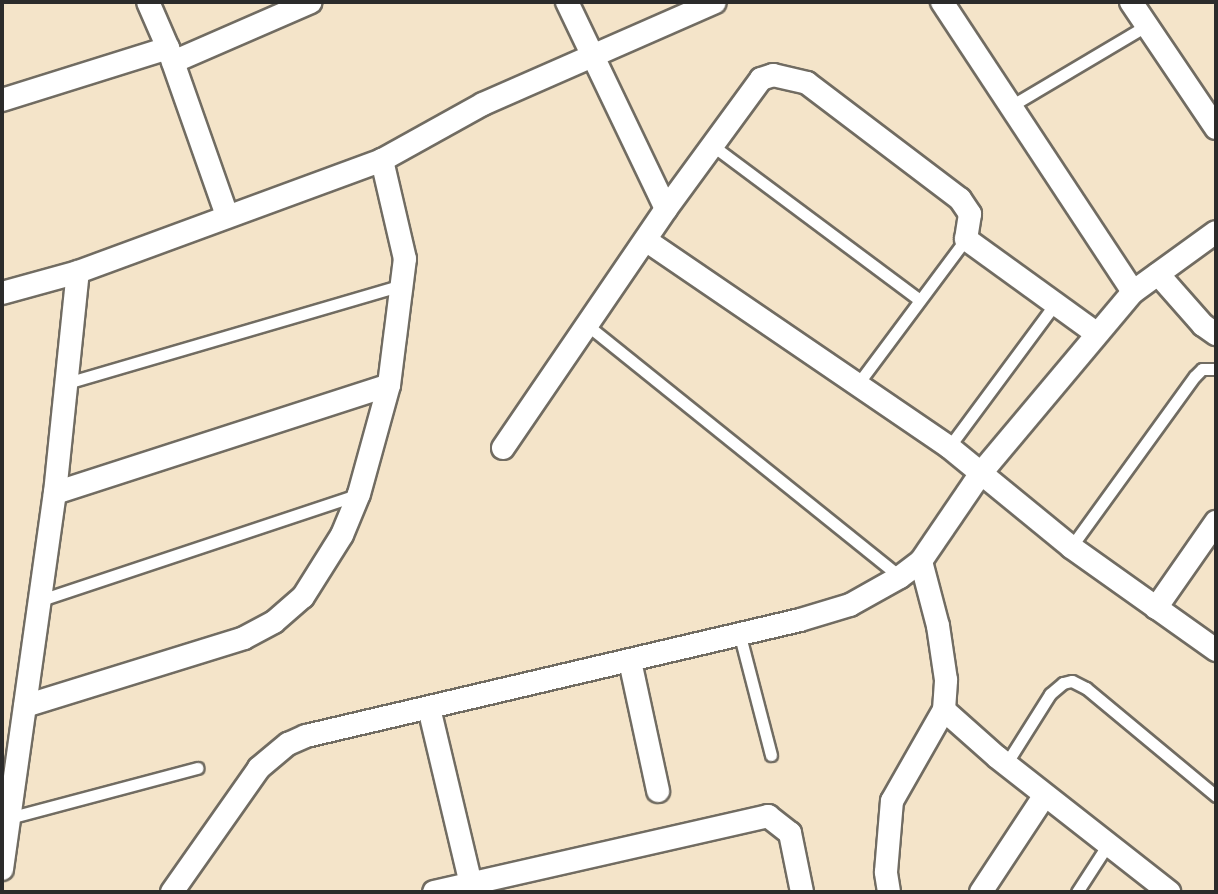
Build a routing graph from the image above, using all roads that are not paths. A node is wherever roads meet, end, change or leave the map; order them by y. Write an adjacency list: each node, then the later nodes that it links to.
1 (148, 2): 8 (street)
2 (311, 2): 8 (street)
3 (567, 2): 9 (street)
4 (715, 2): 9 (street)
5 (942, 2): 11 (street)
6 (1131, 2): 7 (street)
7 (1146, 26): 11 (lane); 12 (street)
8 (171, 55): 10 (street); 16 (street)
9 (590, 55): 14 (street); 15 (street)
10 (2, 100)
11 (1011, 106): 23 (street)
12 (1216, 128)
13 (713, 146): 15 (street); 18 (street); 25 (lane)
14 (382, 160): 16 (street); 22 (street)
15 (666, 209): 19 (street)
16 (227, 216): 20 (street)
17 (1216, 232): 21 (street)
18 (966, 239): 25 (lane); 26 (street)
19 (647, 241): 27 (street); 33 (street)
20 (78, 272): 24 (street); 31 (street)
21 (1158, 274): 23 (street); 29 (street)
22 (402, 285): 31 (lane); 32 (street)
23 (1133, 292): 28 (street)
24 (2, 293)
25 (918, 299): 33 (lane)
26 (1055, 304): 28 (street); 34 (lane)
27 (587, 325): 35 (street); 42 (lane)
28 (1096, 333): 36 (street)
29 (1216, 334)
30 (1216, 369): 40 (lane)
31 (67, 383): 37 (street)
32 (389, 385): 37 (street); 38 (street)
33 (857, 385): 34 (street)
34 (949, 447): 36 (street)
35 (503, 448)
36 (981, 473): 40 (street); 41 (street)
37 (55, 493): 43 (street)
38 (359, 494): 43 (lane); 50 (street)
39 (1216, 522): 44 (street)
40 (1071, 547): 44 (street)
41 (921, 561): 42 (street); 49 (street)
42 (900, 577): 45 (street)
43 (38, 601): 50 (street)
44 (1156, 608): 46 (street)
45 (740, 636): 47 (street); 51 (lane)
46 (1216, 650)
47 (630, 661): 48 (street); 54 (street)
48 (429, 708): 60 (street); 61 (street)
49 (944, 710): 52 (street); 64 (street)
50 (16, 715): 57 (street)
51 (771, 755)
52 (1006, 764): 55 (street); 56 (lane)
53 (197, 768): 57 (lane)
54 (658, 791)
55 (1045, 795): 58 (street); 65 (street)
56 (1216, 796)
57 (6, 827): 59 (street)
58 (1108, 844): 66 (lane); 67 (street)
59 (2, 869)
60 (472, 888): 62 (street); 63 (street)
61 (172, 892)
62 (434, 892)
63 (802, 892)
64 (889, 892)
65 (981, 892)
66 (1077, 892)
67 (1169, 892)

